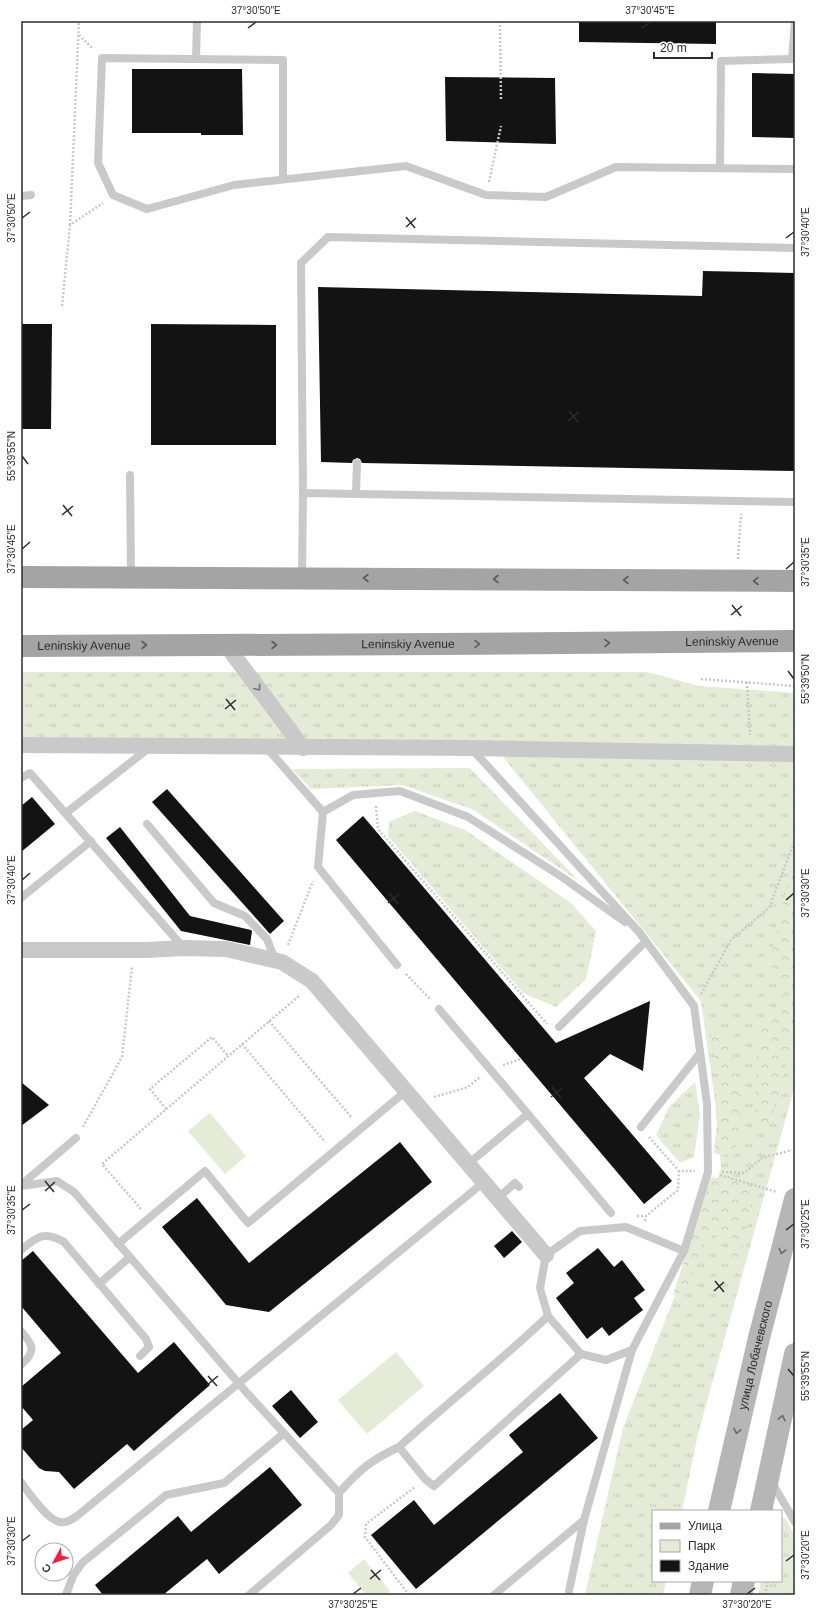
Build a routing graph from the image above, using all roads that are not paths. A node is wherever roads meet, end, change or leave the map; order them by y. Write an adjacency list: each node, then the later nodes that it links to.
1 (197, 21): 3 (lane)
2 (794, 21): 4 (lane)
3 (196, 59): 7 (lane); 7 (lane)
4 (794, 59): 5 (lane)
5 (720, 168): 6 (lane); 7 (lane)
6 (795, 169)
7 (283, 179)
8 (21, 196): 9 (lane)
9 (31, 196)
10 (795, 248): 13 (lane)
11 (357, 463): 14 (lane)
12 (130, 475): 17 (lane)
13 (302, 493): 14 (lane); 18 (lane)
14 (356, 494): 15 (lane)
15 (795, 502)
16 (21, 577): 17 (main road)
17 (131, 577): 18 (main road)
18 (302, 578): 19 (main road, one-way to 18)
19 (795, 581)
20 (795, 641): 21 (main road, Leninskiy Avenue, one-way to 20)
21 (226, 645): 22 (main road, Leninskiy Avenue, one-way to 21); 26 (street, one-way to 26)
22 (21, 646)
23 (21, 745): 24 (street)
24 (152, 746): 25 (street); 31 (lane)
25 (266, 747): 26 (street); 30 (lane)
26 (303, 748): 27 (street)
27 (470, 748): 28 (street); 35 (lane)
28 (795, 754)
29 (21, 778): 31 (lane)
30 (323, 812): 35 (lane); 40 (lane)
31 (66, 813): 33 (lane)
32 (147, 824): 39 (lane)
33 (91, 841): 34 (lane); 37 (lane)
34 (21, 898)
35 (639, 932): 36 (lane)
36 (645, 942): 42 (lane); 43 (lane)
37 (184, 948): 38 (street); 39 (street)
38 (21, 950)
39 (279, 961): 44 (street)
40 (397, 965)
41 (439, 1009): 45 (lane)
42 (559, 1028)
43 (700, 1053): 46 (lane); 57 (lane)
44 (410, 1095): 48 (street); 55 (lane)
45 (528, 1114): 48 (lane); 54 (lane)
46 (641, 1128)
47 (76, 1138): 50 (lane)
48 (468, 1164): 49 (street)
49 (484, 1182): 53 (street); 68 (lane)
50 (21, 1186): 55 (lane)
51 (518, 1187): 53 (lane)
52 (787, 1196): 74 (main road, улица Лобачевского, one-way to 74)
53 (498, 1198): 58 (street)
54 (611, 1213)
55 (118, 1244): 59 (lane)
56 (21, 1250): 60 (lane)
57 (684, 1251): 58 (lane); 63 (lane)
58 (546, 1255): 61 (lane)
59 (130, 1257): 60 (lane); 68 (lane)
60 (99, 1284): 66 (lane)
61 (548, 1316): 64 (lane); 70 (lane)
62 (21, 1331): 67 (lane)
63 (632, 1350): 64 (lane); 76 (lane)
64 (581, 1354): 70 (lane)
65 (795, 1354): 71 (main road, one-way to 65)
66 (140, 1356)
67 (21, 1365)
68 (239, 1384): 69 (lane); 72 (lane)
69 (283, 1434): 73 (lane); 81 (lane)
70 (399, 1447): 73 (lane)
71 (769, 1478): 75 (main road); 77 (lane)
72 (21, 1482)
73 (339, 1493): 82 (lane)
74 (719, 1510)
75 (761, 1510)
76 (584, 1520): 80 (lane); 83 (lane)
77 (795, 1522)
78 (703, 1582): 84 (main road)
79 (744, 1582): 85 (main road)
80 (569, 1591)
81 (66, 1595)
82 (248, 1595)
83 (494, 1595)
84 (700, 1595)
85 (741, 1595)

